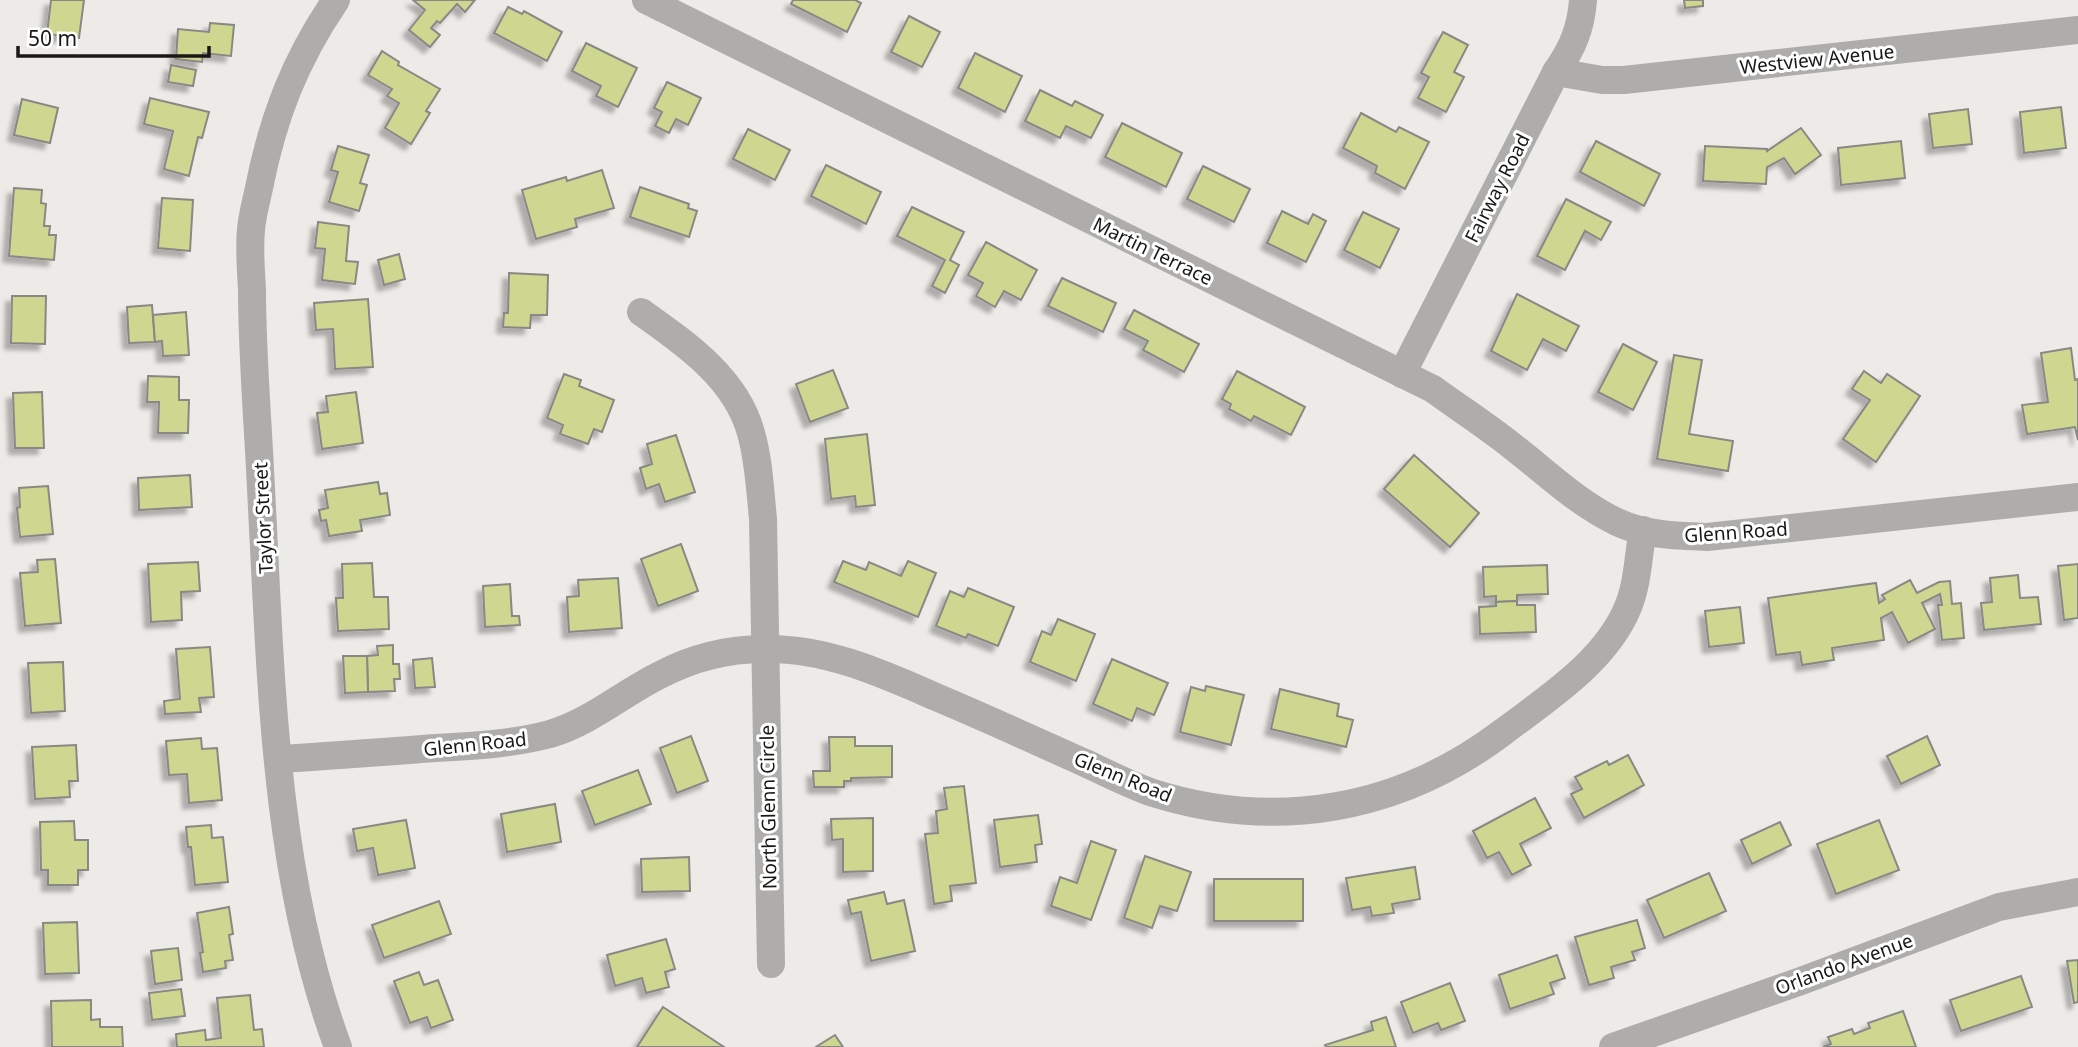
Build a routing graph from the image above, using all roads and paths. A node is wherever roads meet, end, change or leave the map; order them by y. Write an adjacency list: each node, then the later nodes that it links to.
1 (335, 0): 11 (street, Taylor Street)
2 (646, 0): 7 (street, Martin Terrace)
3 (1583, 0): 5 (street, Fairway Road)
4 (2078, 30): 5 (street, Westview Avenue)
5 (1556, 72): 7 (street, Fairway Road)
6 (641, 312): 10 (street, North Glenn Circle)
7 (1402, 374): 9 (street, Martin Terrace)
8 (2078, 497): 9 (street, Glenn Road)
9 (1643, 530): 10 (street, Glenn Road)
10 (764, 649): 11 (street, Glenn Road); 13 (street, North Glenn Circle)
11 (279, 759): 14 (street, Taylor Street)
12 (2078, 892): 15 (street, Orlando Avenue)
13 (771, 964)
14 (338, 1047)
15 (1613, 1047)

